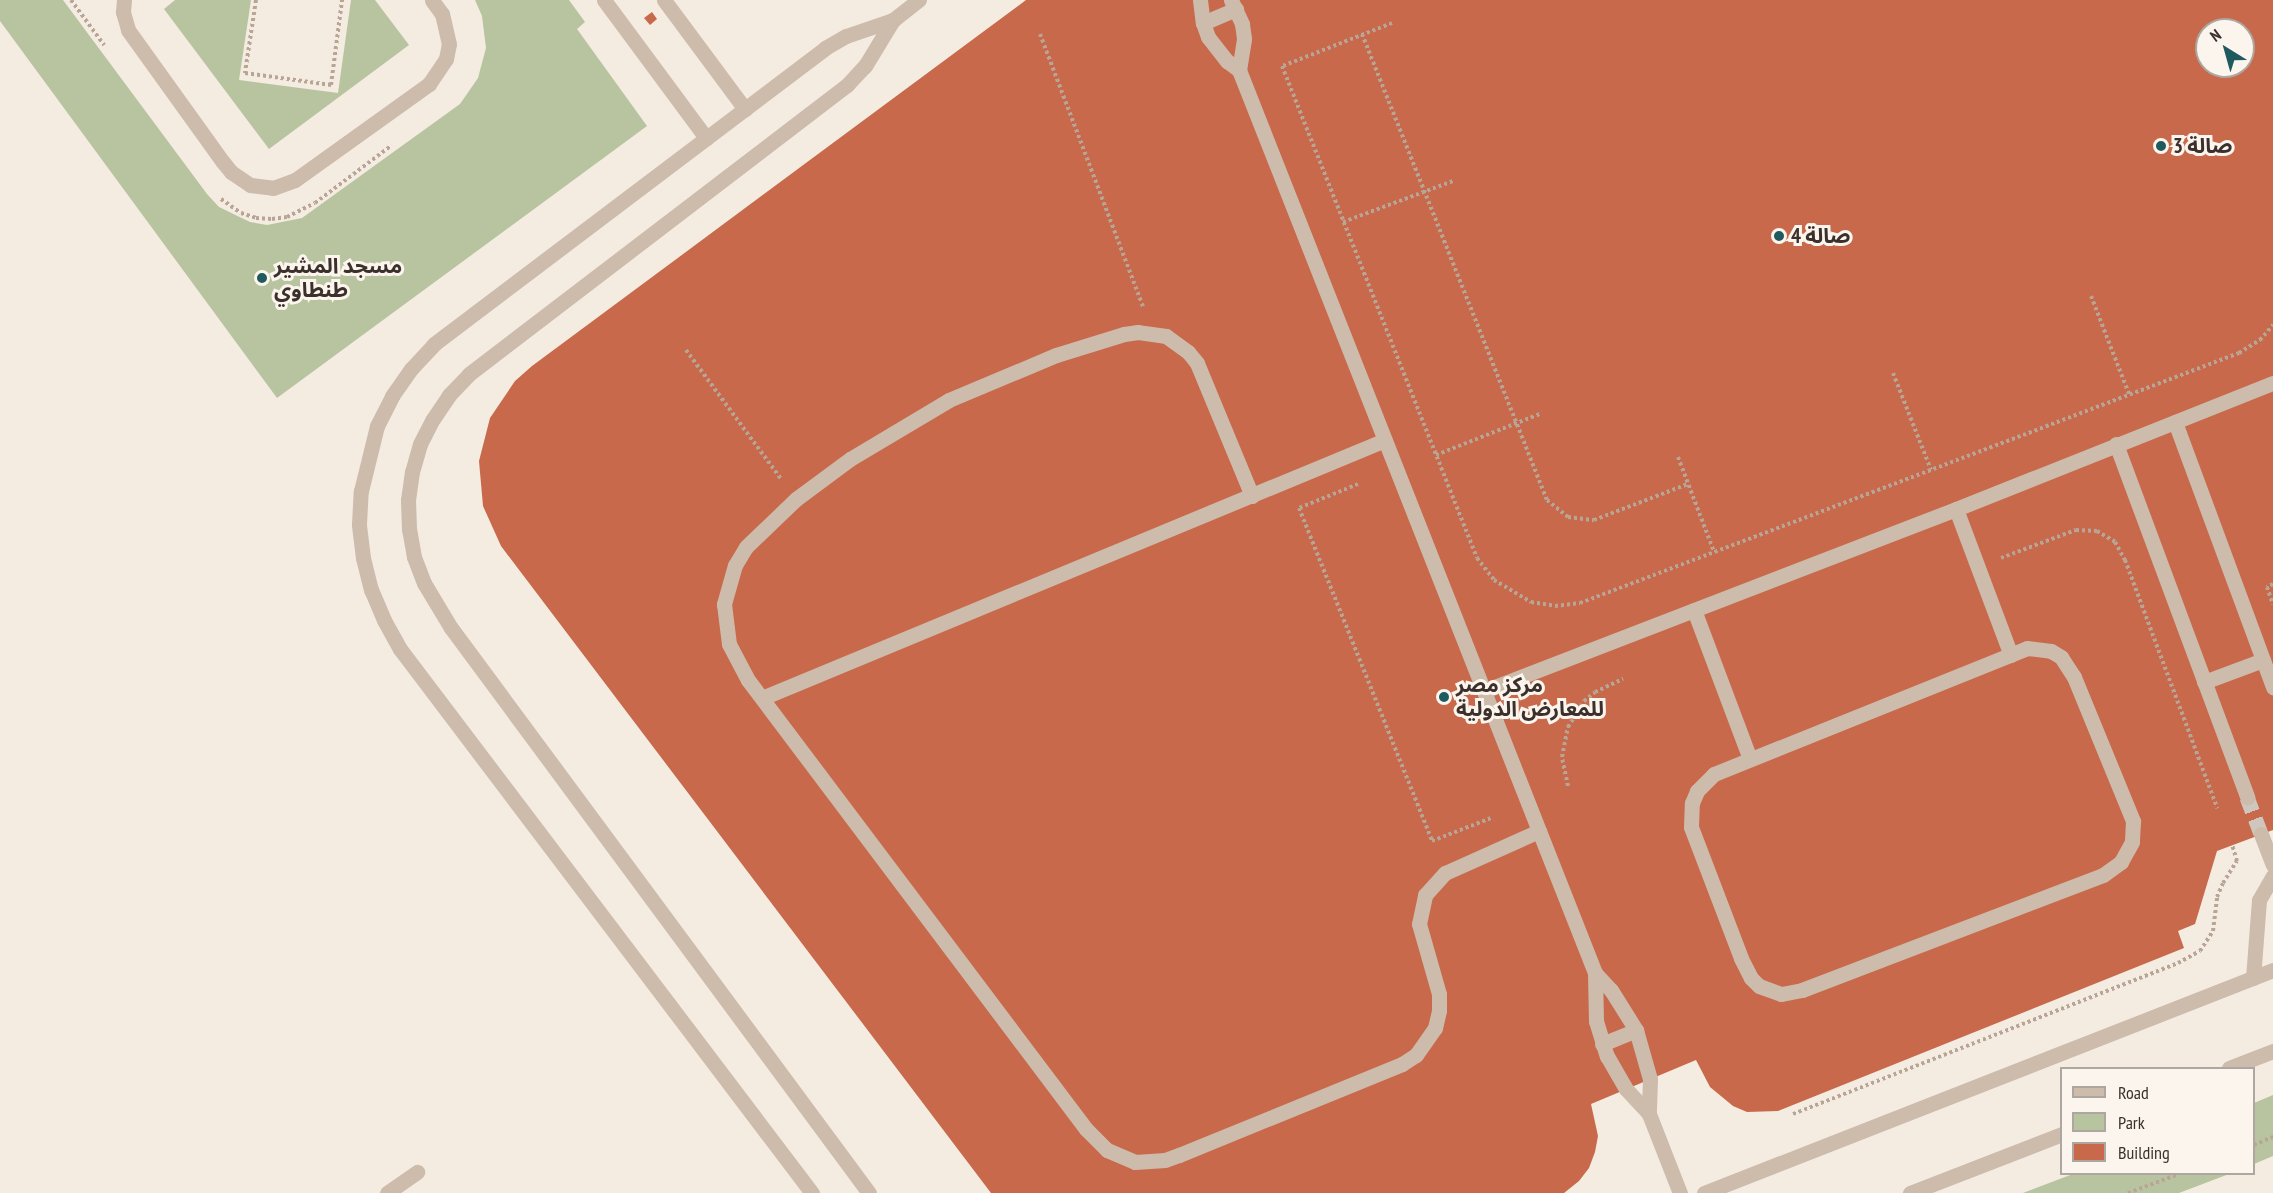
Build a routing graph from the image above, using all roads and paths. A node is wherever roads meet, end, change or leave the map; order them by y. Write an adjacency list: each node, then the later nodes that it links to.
1 (70, 0): 16 (path)
2 (123, 0): 5 (street)
3 (256, 0): 4 (path)
4 (342, 0)
5 (432, 0)
6 (604, 0): 19 (street)
7 (664, 0): 18 (street)
8 (919, 0): 11 (street)
9 (1200, 0): 13 (street)
10 (1234, 4): 13 (street); 17 (street)
11 (893, 20): 18 (street); 83 (street)
12 (1392, 22): 15 (path)
13 (1203, 23): 17 (street)
14 (1040, 34): 27 (path)
15 (1362, 34): 22 (path); 24 (path)
16 (112, 55)
17 (1239, 70): 35 (street)
18 (745, 109): 19 (street)
19 (706, 138): 82 (street)
20 (396, 143): 23 (path)
21 (1453, 181): 22 (path)
22 (1424, 192): 24 (path); 34 (path)
23 (216, 195)
24 (1343, 222): 37 (path)
25 (2091, 296): 31 (path)
26 (2273, 325): 31 (path)
27 (1153, 333): 42 (street); 43 (street)
28 (686, 350): 43 (path)
29 (1893, 373): 39 (path)
30 (2273, 383): 33 (street)
31 (2129, 394): 39 (path)
32 (1542, 413): 34 (path)
33 (2175, 422): 36 (street); 51 (street)
34 (1515, 424): 37 (path); 41 (path)
35 (1385, 440): 42 (street); 55 (street)
36 (2116, 444): 44 (street); 53 (street)
37 (1436, 455): 45 (path)
38 (1678, 457): 41 (path)
39 (1930, 470): 45 (path)
40 (1358, 484): 61 (path)
41 (1688, 484): 45 (path)
42 (1252, 496): 56 (street)
43 (796, 499): 56 (street)
44 (1956, 509): 46 (street); 49 (street)
45 (1714, 552)
46 (1978, 567): 50 (street); 60 (path)
47 (2273, 584): 48 (path)
48 (2273, 604)
49 (1694, 610): 55 (street); 57 (street)
50 (2011, 655): 57 (street); 57 (street)
51 (2263, 660): 53 (street); 54 (street)
52 (1623, 679): 58 (path)
53 (2204, 682): 59 (street)
54 (2273, 687)
55 (1484, 691): 62 (street)
56 (762, 698): 62 (street)
57 (1750, 759)
58 (1568, 786)
59 (2247, 797)
60 (2217, 808)
61 (1491, 818)
62 (1539, 831): 68 (street)
63 (2261, 834): 65 (street)
64 (2232, 845): 75 (path)
65 (2273, 865)
66 (2273, 876): 69 (street)
67 (2273, 970): 69 (street)
68 (1595, 973): 70 (street); 71 (street)
69 (2253, 978): 85 (street)
70 (1636, 1030): 71 (street); 74 (street)
71 (1602, 1044): 74 (street)
72 (2273, 1051): 73 (street)
73 (2232, 1067)
74 (1649, 1114): 84 (street)
75 (1793, 1114)
76 (2060, 1134): 86 (street)
77 (2273, 1137): 78 (path)
78 (2255, 1144)
79 (417, 1172): 81 (street)
80 (2174, 1175): 87 (path)
81 (387, 1193)
82 (812, 1193)
83 (869, 1193)
84 (1680, 1193)
85 (1704, 1193)
86 (1910, 1193)
87 (2128, 1193)

